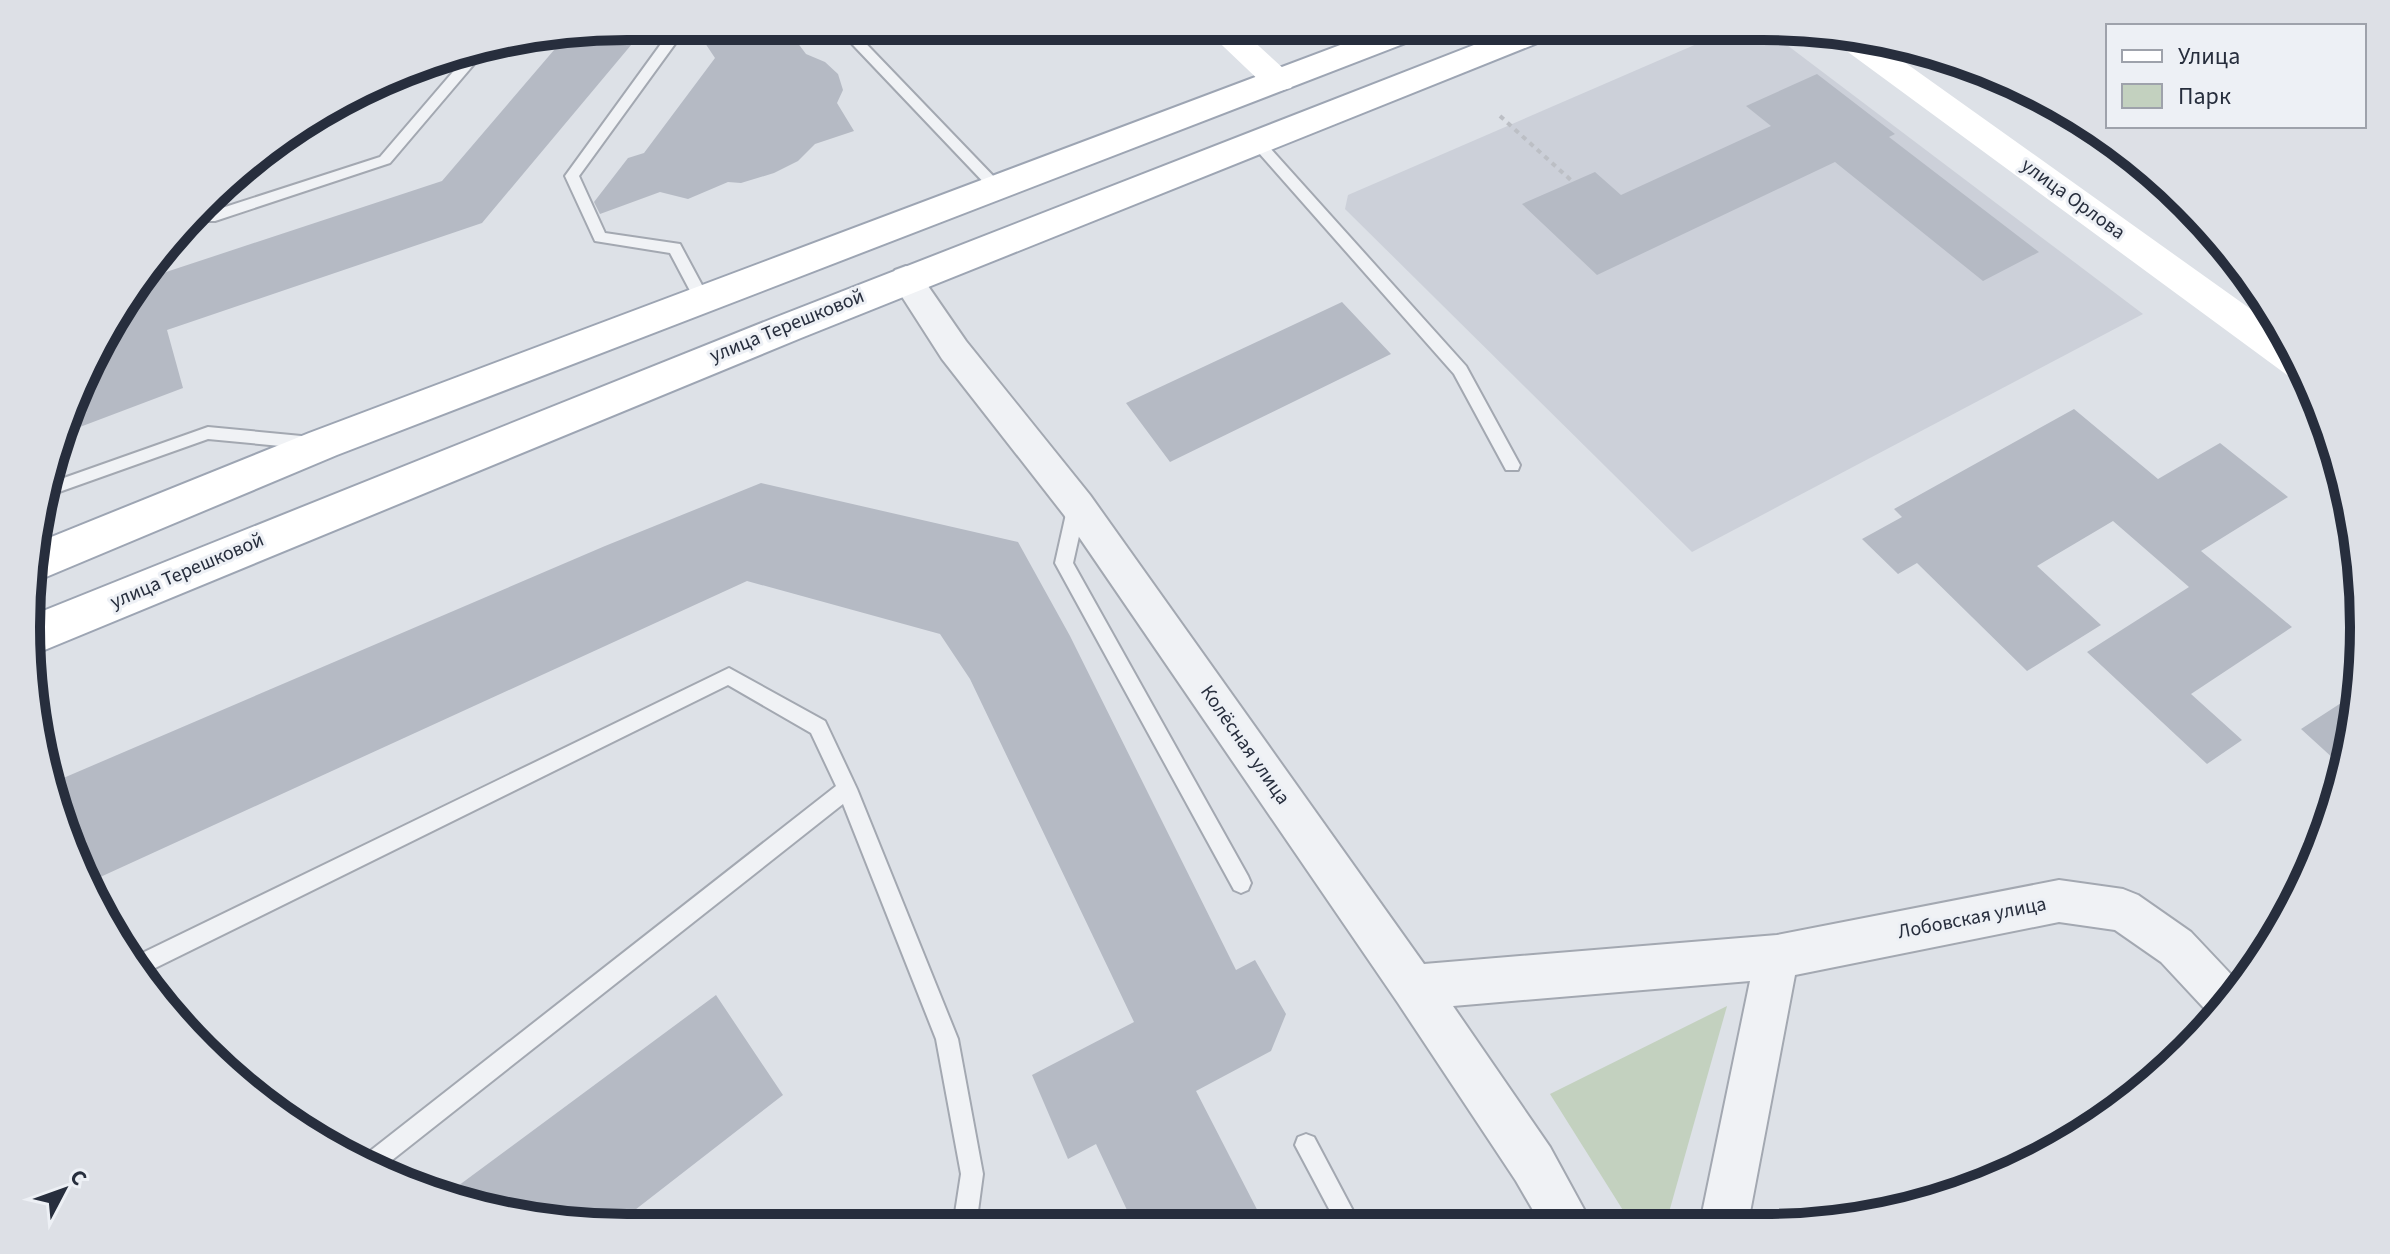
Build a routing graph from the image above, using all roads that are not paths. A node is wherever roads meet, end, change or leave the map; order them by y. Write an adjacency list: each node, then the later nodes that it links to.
1 (671, 40): 13 (lane)
2 (854, 40): 10 (lane)
3 (1234, 40): 8 (main road)
4 (1384, 40): 8 (main road)
5 (1516, 40): 9 (main road, улица Терешковой)
6 (1865, 49): 14 (main road, улица Орлова)
7 (469, 62): 11 (lane)
8 (1279, 80): 10 (main road)
9 (1256, 141): 12 (main road, улица Терешковой); 16 (lane)
10 (995, 186): 13 (main road)
11 (210, 215)
12 (906, 278): 18 (street, Колёсная улица); 20 (main road, улица Терешковой)
13 (702, 300): 15 (main road)
14 (2279, 349)
15 (323, 444): 17 (lane); 19 (main road)
16 (1512, 465)
17 (57, 487)
18 (1077, 505): 22 (lane); 25 (street, Колёсная улица)
19 (44, 559)
20 (40, 632)
21 (847, 789): 24 (lane); 28 (lane); 29 (lane)
22 (1241, 883)
23 (1777, 957): 25 (street, Лобовская улица); 26 (street, Лобовская улица); 32 (street)
24 (146, 962)
25 (1414, 987): 31 (street, Колёсная улица)
26 (2220, 995)
27 (1306, 1145): 30 (lane)
28 (377, 1158)
29 (966, 1214)
30 (1344, 1214)
31 (1562, 1214)
32 (1726, 1214)

